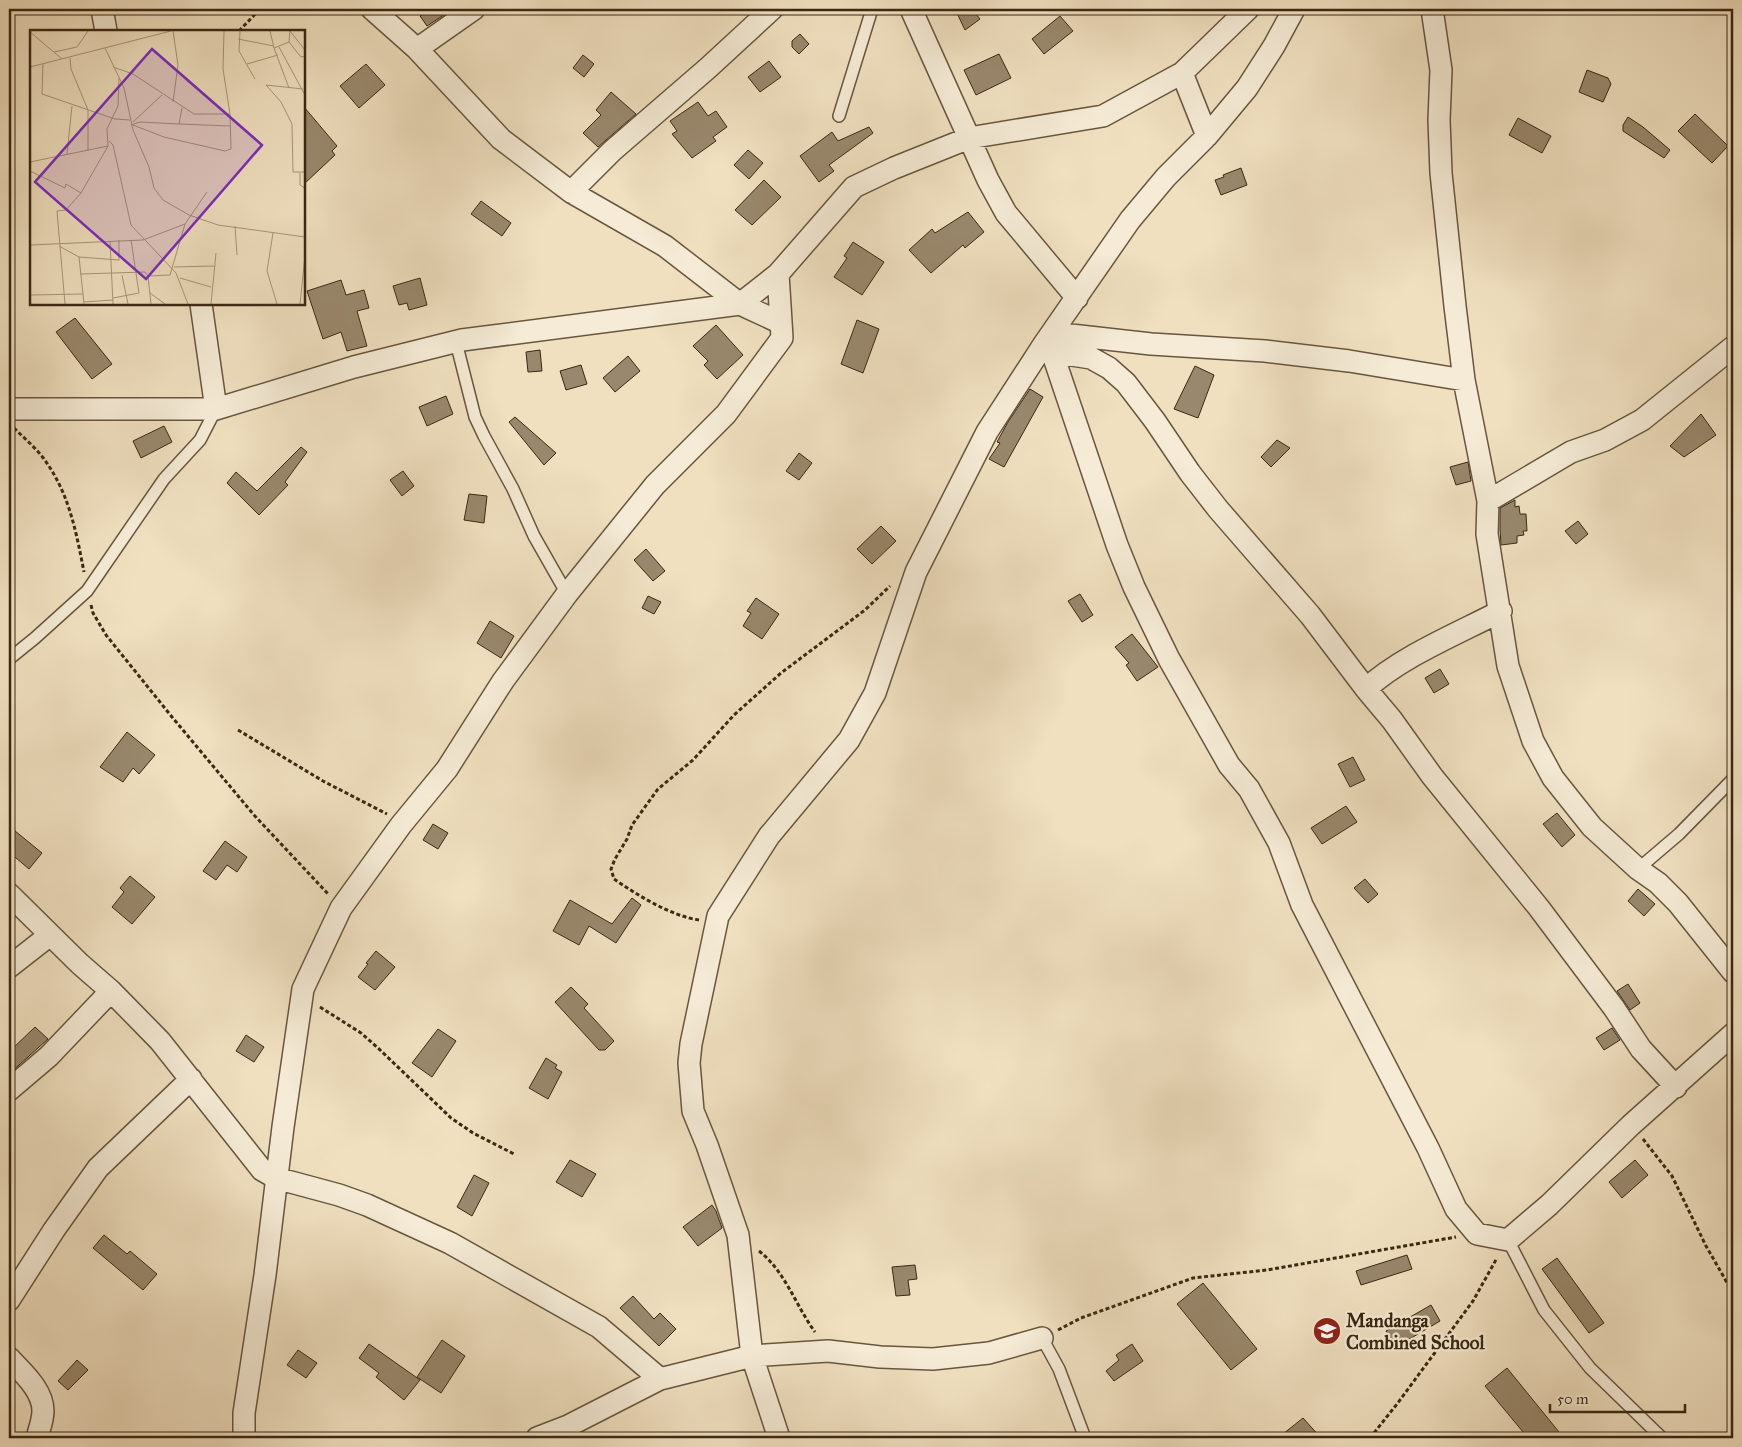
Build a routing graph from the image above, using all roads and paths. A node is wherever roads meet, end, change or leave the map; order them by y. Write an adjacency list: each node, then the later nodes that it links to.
1 (102, 9): 11 (street)
2 (260, 9): 12 (path)
3 (372, 9): 13 (street)
4 (474, 9): 13 (street)
5 (772, 9): 18 (street)
6 (872, 9): 15 (lane)
7 (911, 9): 17 (street)
8 (1248, 9): 14 (street)
9 (1294, 9): 16 (street)
10 (1432, 9): 27 (street)
11 (106, 30)
12 (240, 30)
13 (417, 49): 18 (street)
14 (1182, 73): 16 (street); 17 (street)
15 (839, 116)
16 (1207, 136): 20 (street)
17 (969, 138): 19 (street); 20 (street)
18 (571, 192): 21 (street)
19 (778, 274): 21 (street); 23 (street)
20 (1077, 298): 25 (street)
21 (740, 304): 23 (street); 24 (street)
22 (201, 305): 29 (street)
23 (781, 323): 34 (street)
24 (456, 342): 29 (street); 34 (lane)
25 (1050, 343): 27 (street); 37 (street); 44 (street); 57 (street)
26 (1733, 348): 31 (street)
27 (1464, 380): 31 (street)
28 (9, 409): 29 (street)
29 (216, 410): 33 (lane)
30 (9, 423): 33 (path)
31 (1488, 501): 35 (street)
32 (893, 583): 44 (path)
33 (87, 591): 36 (lane); 43 (path)
34 (567, 594): 40 (street)
35 (1501, 611): 37 (street); 41 (street)
36 (9, 659)
37 (1366, 689): 52 (street)
38 (238, 730): 40 (path)
39 (1733, 779): 41 (lane)
40 (401, 825): 43 (street)
41 (1638, 869): 47 (street)
42 (9, 894): 45 (street)
43 (341, 908): 49 (street)
44 (717, 923): 58 (street)
45 (50, 935): 46 (street); 48 (street)
46 (9, 967)
47 (1733, 972)
48 (111, 991): 51 (street); 53 (street)
49 (302, 997): 55 (path); 56 (street)
50 (1733, 1034): 52 (street)
51 (191, 1079): 56 (street); 61 (street)
52 (1676, 1087): 54 (street)
53 (9, 1090)
54 (1631, 1125): 59 (street); 60 (path)
55 (514, 1154)
56 (276, 1178): 66 (street); 68 (street)
57 (1477, 1234): 59 (street); 62 (path)
58 (738, 1235): 63 (path); 64 (street)
59 (1508, 1240): 72 (path); 73 (lane)
60 (1733, 1293)
61 (9, 1300)
62 (1042, 1338): 63 (street); 71 (lane)
63 (828, 1351): 64 (street)
64 (752, 1356): 66 (street); 70 (street)
65 (9, 1358): 67 (street)
66 (660, 1379): 69 (street)
67 (37, 1438)
68 (244, 1438)
69 (537, 1438)
70 (779, 1438)
71 (1085, 1438)
72 (1370, 1438)
73 (1662, 1438)

